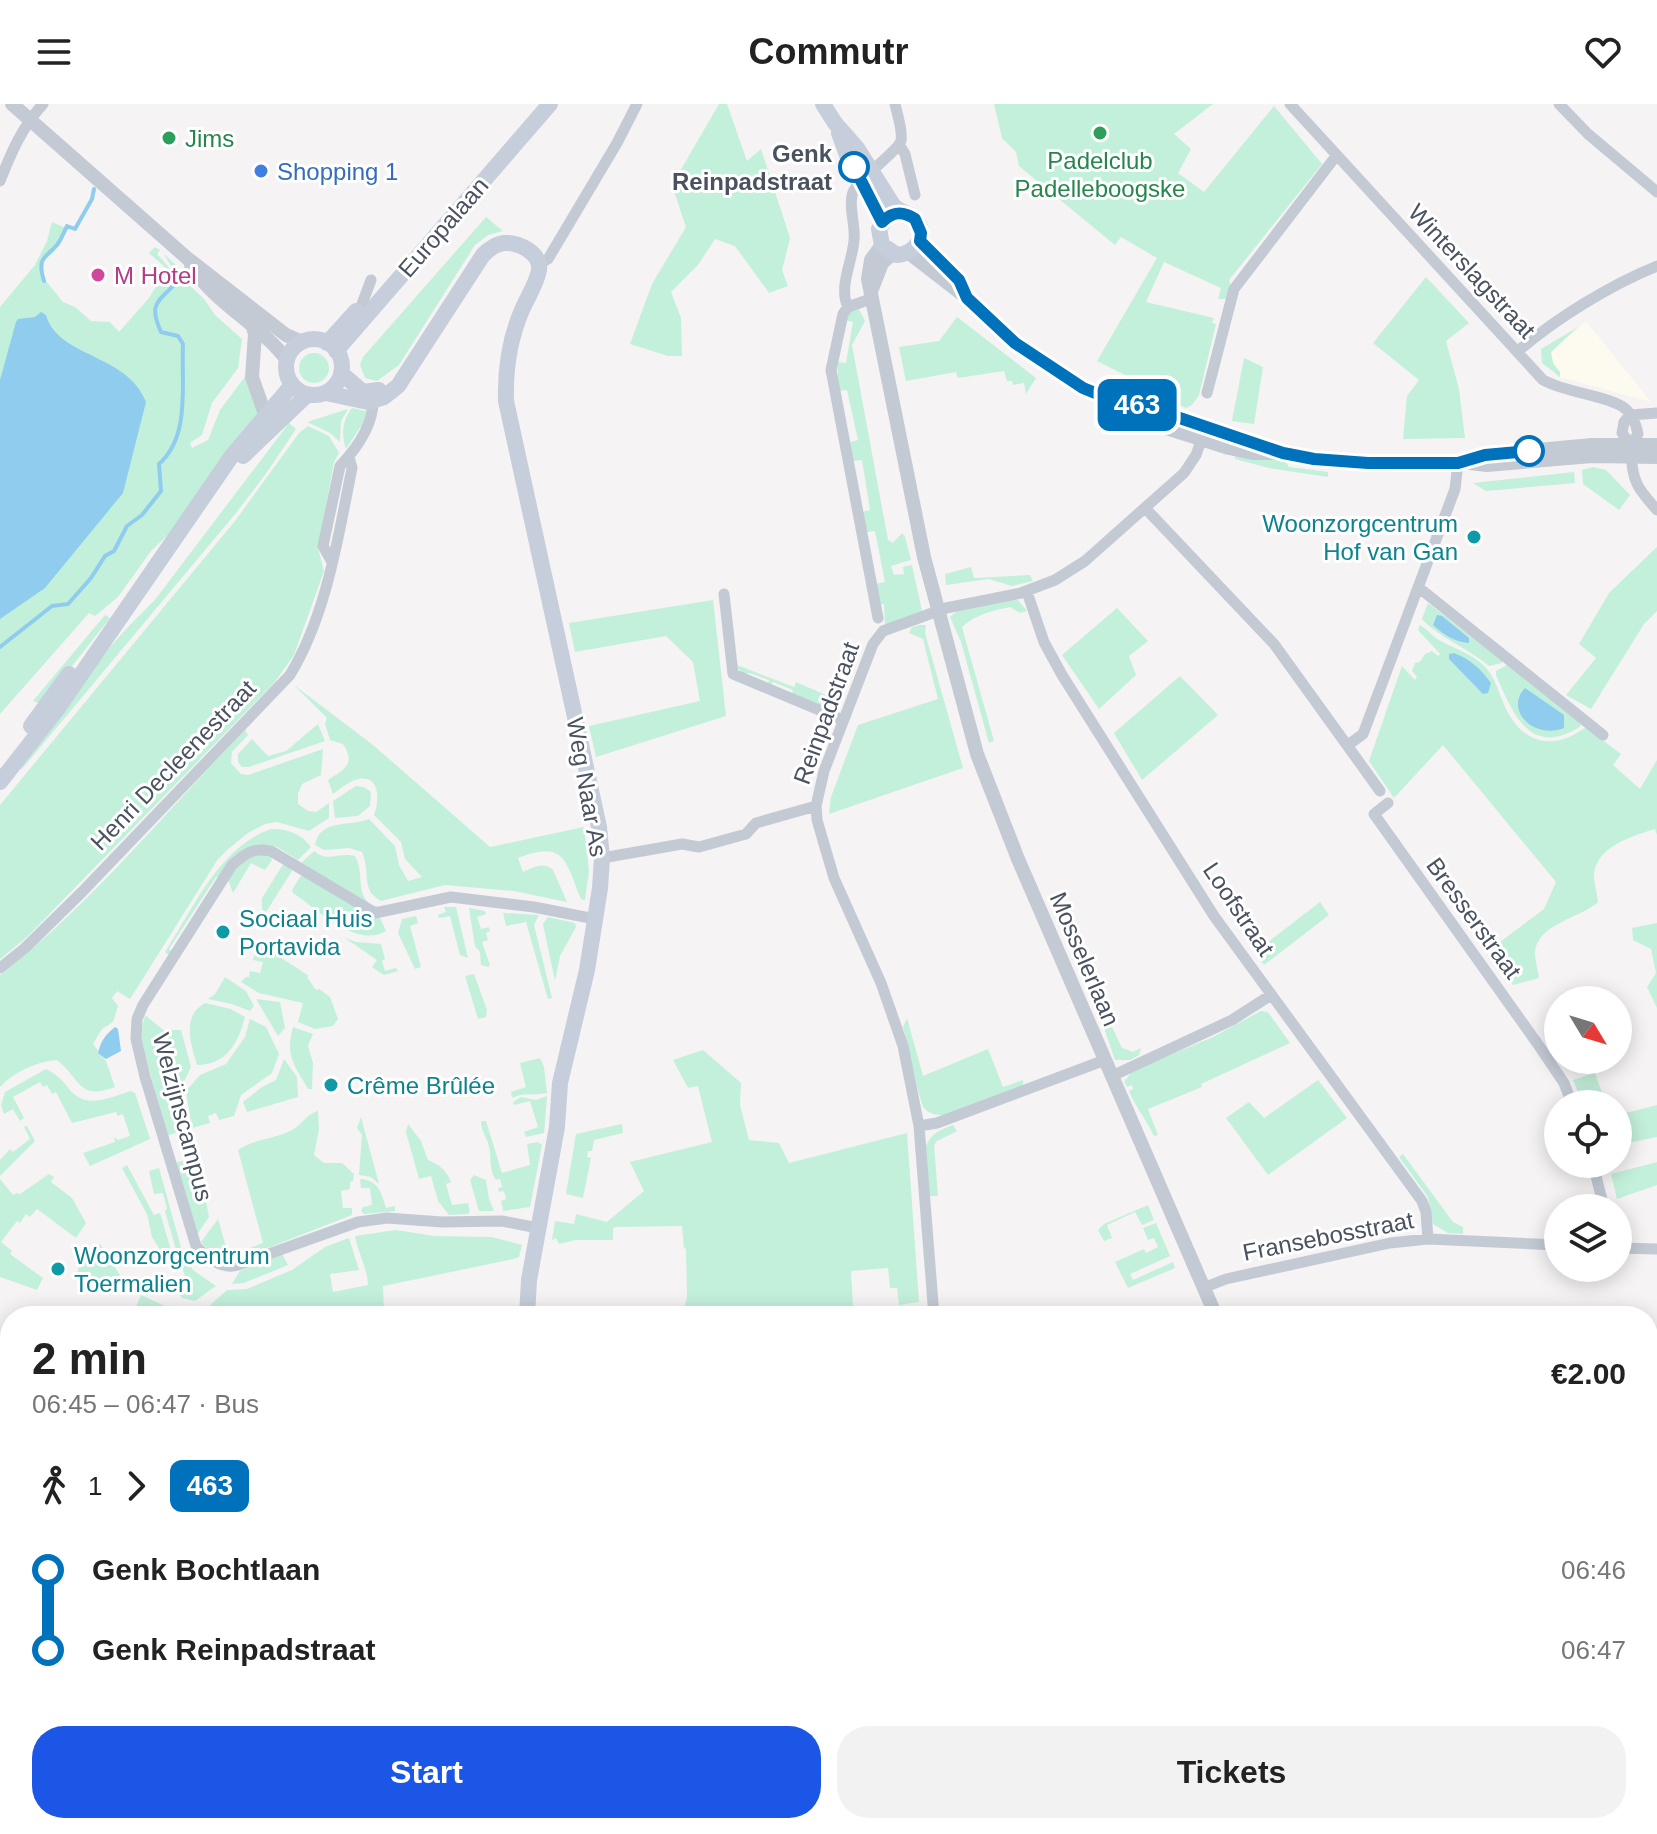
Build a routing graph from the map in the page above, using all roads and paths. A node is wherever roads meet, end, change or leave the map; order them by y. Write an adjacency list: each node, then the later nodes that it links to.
1 (12, 104): 10 (street)
2 (43, 104): 10 (street)
3 (538, 104): 26 (main road, Europalaan)
4 (550, 104): 30 (main road, Europalaan)
5 (637, 104): 22 (street, Weg Naar As)
6 (823, 104): 13 (main road)
7 (895, 104): 11 (street)
8 (1290, 104): 12 (street, Winterslagstraat)
9 (1559, 104): 15 (street)
10 (30, 119): 14 (street); 21 (street)
11 (899, 144): 13 (street); 16 (street)
12 (1336, 156): 31 (street, Winterslagstraat); 36 (street)
13 (867, 177): 17 (main road); 18 (main road); 27 (street, Reinpadstraat)
14 (0, 181)
15 (1657, 192)
16 (915, 195)
17 (900, 213): 18 (main road); 19 (main road)
18 (882, 222): 20 (main road)
19 (914, 247): 20 (main road); 42 (street)
20 (887, 249): 25 (street)
21 (187, 258): 28 (street); 29 (street)
22 (539, 264): 38 (main road); 64 (main road, Weg Naar As)
23 (1657, 266): 31 (street)
24 (371, 280): 26 (street)
25 (873, 294): 27 (street); 53 (street)
26 (362, 304): 30 (main road, Europalaan)
27 (848, 307): 54 (street, Reinpadstraat)
28 (252, 324): 32 (street); 41 (street)
29 (302, 342): 30 (main road); 32 (main road)
30 (332, 347): 33 (main road)
31 (1517, 352): 40 (street, Winterslagstraat)
32 (287, 360): 34 (main road)
33 (341, 373): 35 (main road); 38 (main road)
34 (292, 385): 37 (main road); 41 (main road)
35 (326, 393): 37 (main road); 38 (main road)
36 (1207, 393)
37 (307, 395): 47 (main road)
38 (373, 397): 66 (street, Henri Decleenestraat)
39 (1657, 413): 40 (street)
40 (1630, 415): 43 (street)
41 (266, 417): 47 (main road)
42 (1204, 434): 46 (street); 48 (street, Reinpadstraat)
43 (1634, 445): 44 (street); 45 (street); 46 (street); 49 (street)
44 (1657, 445)
45 (1657, 457)
46 (1462, 463): 50 (street)
47 (207, 490): 55 (main road)
48 (1146, 509): 51 (street, Reinpadstraat); 58 (street)
49 (1657, 510)
50 (1418, 587): 57 (street); 58 (street)
51 (1027, 592): 53 (street, Reinpadstraat); 67 (street, Loofstraat)
52 (724, 594): 56 (street)
53 (938, 611): 56 (street, Reinpadstraat); 68 (street, Mosselerlaan)
54 (878, 618)
55 (97, 649): 59 (main road); 60 (main road)
56 (843, 720): 63 (street, Reinpadstraat)
57 (1603, 735)
58 (1348, 745): 61 (street)
59 (0, 769)
60 (0, 782)
61 (1380, 791)
62 (1388, 803): 70 (street, Bresserstraat)
63 (816, 806): 64 (street); 71 (street, Reinpadstraat)
64 (602, 858): 65 (main road, Weg Naar As)
65 (595, 919): 72 (main road, Weg Naar As); 72 (street, Welzijnscampus)
66 (0, 968)
67 (1271, 995): 69 (street); 73 (street, Loofstraat)
68 (1105, 1060): 69 (street, Mosselerlaan); 71 (street)
69 (1112, 1076): 77 (street, Mosselerlaan)
70 (1567, 1090)
71 (919, 1126): 79 (street, Reinpadstraat)
72 (538, 1228): 78 (main road)
73 (1428, 1239): 74 (street, Fransebosstraat); 77 (street, Fransebosstraat)
74 (1544, 1244)
75 (1632, 1248): 76 (street)
76 (1657, 1249)
77 (1203, 1288): 80 (street, Mosselerlaan)
78 (528, 1306)
79 (933, 1306)
80 (1211, 1306)

